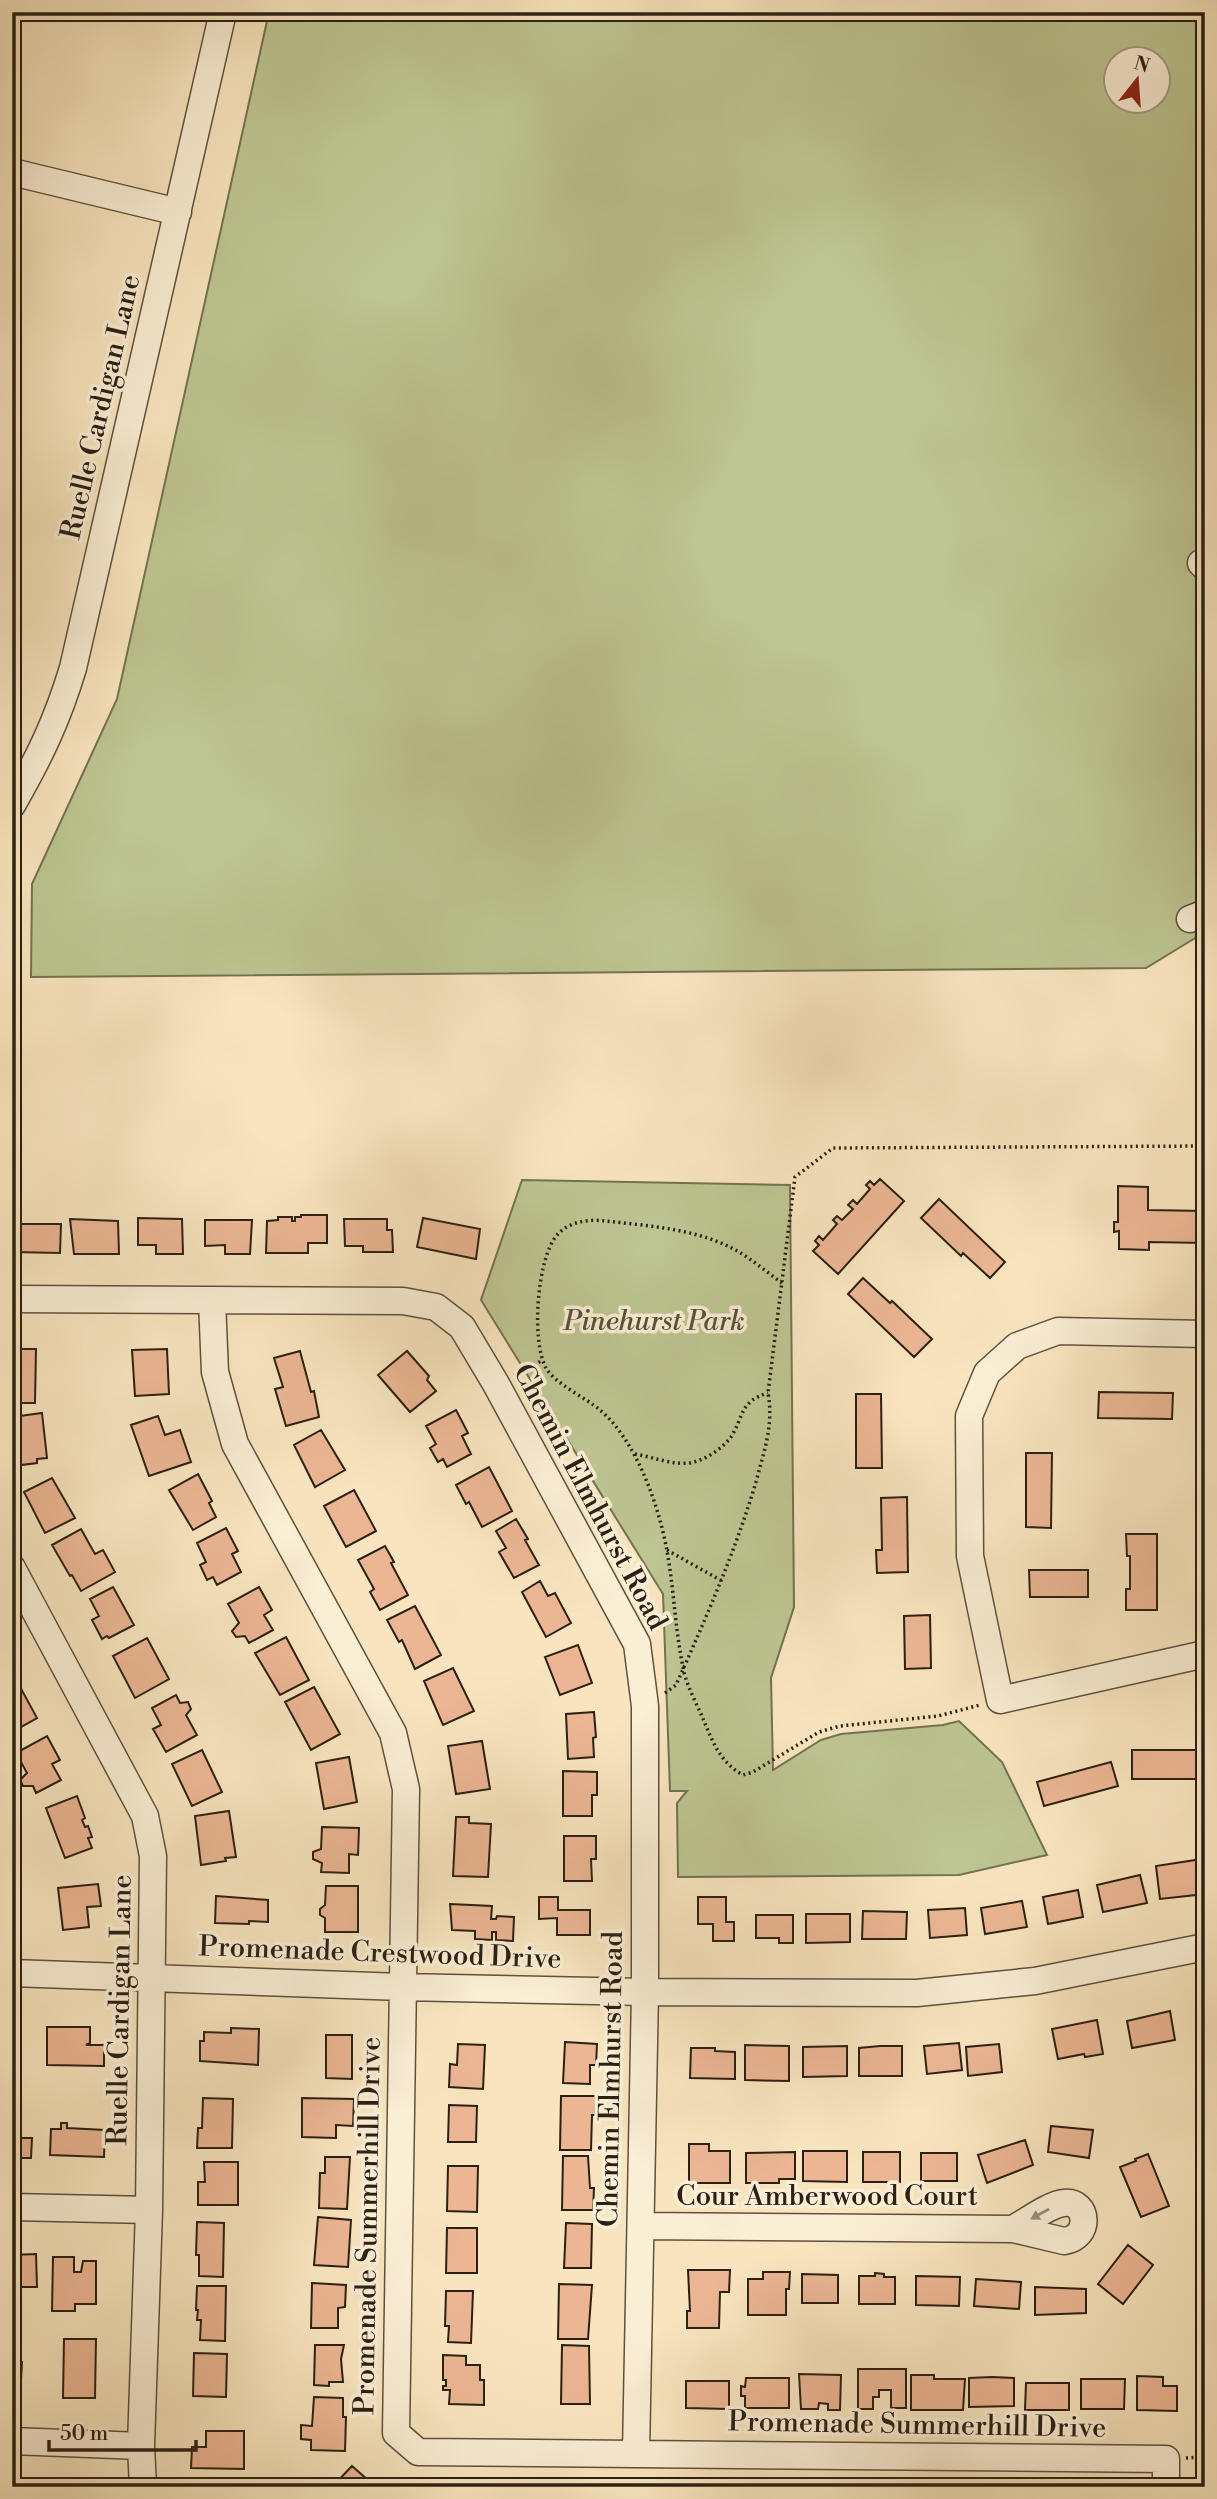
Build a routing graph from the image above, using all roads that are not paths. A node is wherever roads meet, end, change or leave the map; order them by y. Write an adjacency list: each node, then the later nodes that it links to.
1 (223, 12): 3 (street, Ruelle Cardigan Lane)
2 (12, 172): 3 (street)
3 (178, 212): 4 (street, Ruelle Cardigan Lane)
4 (12, 805)
5 (12, 1298): 6 (street, Chemin Elmhurst Road)
6 (212, 1301): 13 (street, Promenade Summerhill Drive); 14 (street, Chemin Elmhurst Road)
7 (1205, 1334): 9 (street)
8 (12, 1568): 12 (street, Ruelle Cardigan Lane)
9 (1205, 1654)
10 (1205, 1947): 14 (street, Promenade Crestwood Drive)
11 (12, 1973): 12 (street, Promenade Crestwood Drive)
12 (151, 1977): 13 (street, Promenade Crestwood Drive); 16 (street, Ruelle Cardigan Lane)
13 (402, 1987): 14 (street, Promenade Crestwood Drive); 21 (street, Promenade Summerhill Drive)
14 (645, 1992): 17 (street, Chemin Elmhurst Road)
15 (12, 2207): 16 (street)
16 (149, 2210): 20 (street, Ruelle Cardigan Lane)
17 (641, 2226): 18 (street, Cour Amberwood Court); 21 (street, Chemin Elmhurst Road)
18 (1013, 2229)
19 (12, 2441): 20 (street)
20 (141, 2446): 22 (street, Ruelle Cardigan Lane)
21 (636, 2453): 23 (street, Promenade Summerhill Drive)
22 (143, 2487)
23 (1166, 2487)

